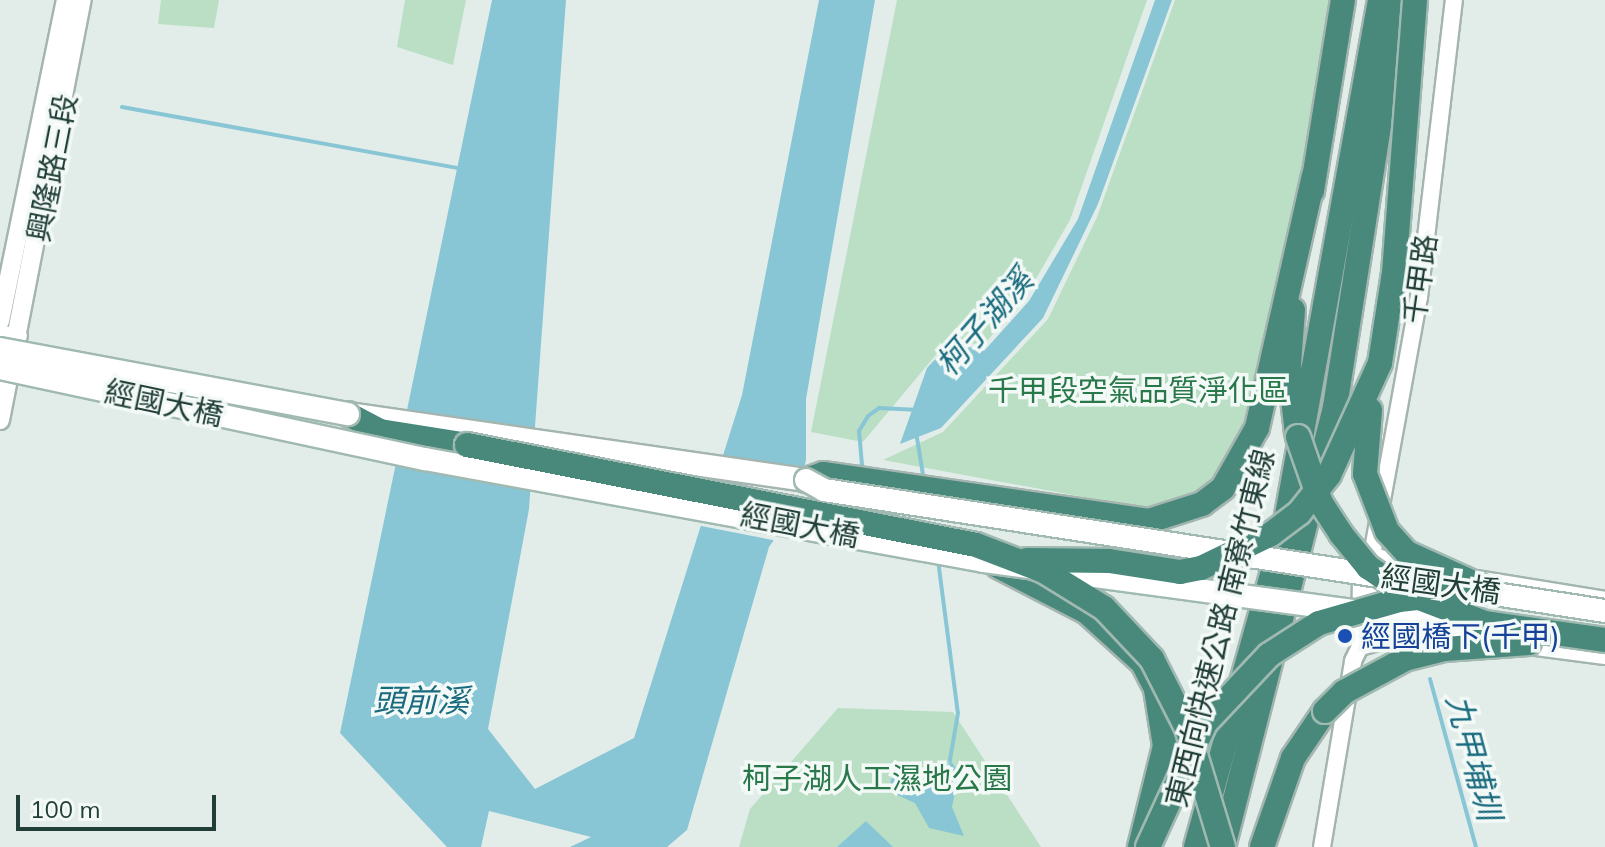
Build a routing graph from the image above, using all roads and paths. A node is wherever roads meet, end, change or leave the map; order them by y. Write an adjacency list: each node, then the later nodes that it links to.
1 (66, 0): 10 (street, 興隆路三段)
2 (82, 0): 11 (street, 興隆路三段)
3 (1343, 0): 9 (highway)
4 (1380, 0): 8 (highway, 東西向快速公路 南寮竹東線)
5 (1399, 0): 8 (highway, 東西向快速公路 南寮竹東線)
6 (1415, 0): 12 (highway, bridge)
7 (1454, 0): 17 (street, 千甲路)
8 (1384, 37): 33 (highway, 東西向快速公路 南寮竹東線); 34 (highway, 東西向快速公路 南寮竹東線)
9 (1314, 175): 16 (highway); 26 (highway, bridge)
10 (0, 321)
11 (6, 340): 14 (main road, 經國大橋, bridge); 15 (street, 興隆路三段)
12 (1380, 363): 18 (highway, bridge); 21 (highway, bridge)
13 (0, 368): 19 (main road, 經國大橋, bridge)
14 (348, 414): 16 (main road, 經國大橋); 34 (highway, bridge)
15 (0, 420)
16 (806, 480): 18 (main road, 經國大橋, bridge)
17 (1372, 555): 20 (street); 29 (street, 千甲路)
18 (1230, 557): 19 (highway, bridge); 21 (main road, 經國大橋, bridge)
19 (984, 561): 24 (main road, 經國大橋, bridge); 31 (highway, bridge)
20 (1440, 575): 22 (street); 25 (street)
21 (1489, 590): 23 (main road, 經國大橋, bridge); 24 (highway, bridge)
22 (1605, 600)
23 (1605, 611)
24 (1352, 614): 27 (main road, 經國大橋, bridge); 32 (highway, bridge)
25 (1436, 635): 28 (street); 29 (street)
26 (1605, 640)
27 (1529, 643): 30 (main road, 經國大橋); 35 (highway, bridge)
28 (1605, 646)
29 (1360, 647): 36 (street, 千甲路)
30 (1605, 653)
31 (1140, 847)
32 (1148, 847)
33 (1196, 847)
34 (1223, 847)
35 (1262, 847)
36 (1322, 847)

